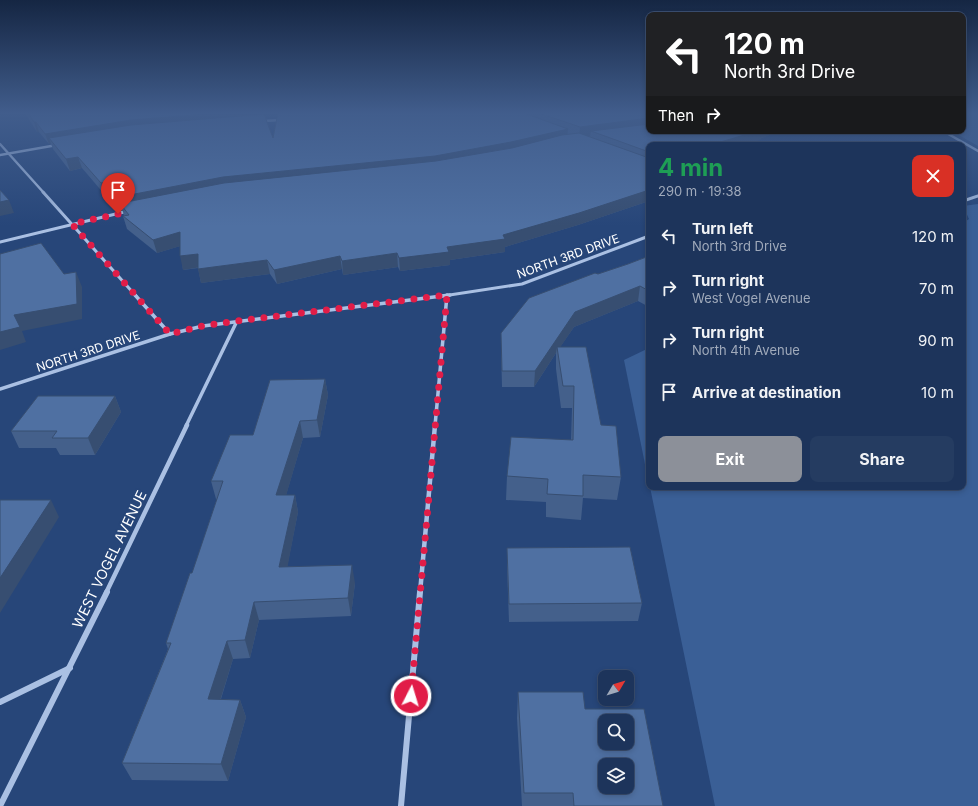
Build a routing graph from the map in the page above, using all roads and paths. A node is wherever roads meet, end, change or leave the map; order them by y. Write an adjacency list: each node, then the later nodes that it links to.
1 (6, 151): 3 (street)
2 (28, 151): 3 (street)
3 (9, 154): 4 (street); 8 (street)
4 (0, 155)
5 (978, 196): 6 (street)
6 (966, 200)
7 (134, 210): 8 (street)
8 (72, 224): 10 (street); 13 (street)
9 (646, 237): 11 (street, NORTH 3RD DRIVE)
10 (0, 242)
11 (447, 295): 12 (street, NORTH 3RD DRIVE); 18 (street)
12 (237, 321): 13 (street, NORTH 3RD DRIVE); 15 (street, WEST VOGEL AVENUE)
13 (170, 334): 14 (street, NORTH 3RD DRIVE)
14 (0, 389)
15 (70, 668): 16 (street); 17 (street, WEST VOGEL AVENUE)
16 (0, 702)
17 (0, 806)
18 (401, 806)

